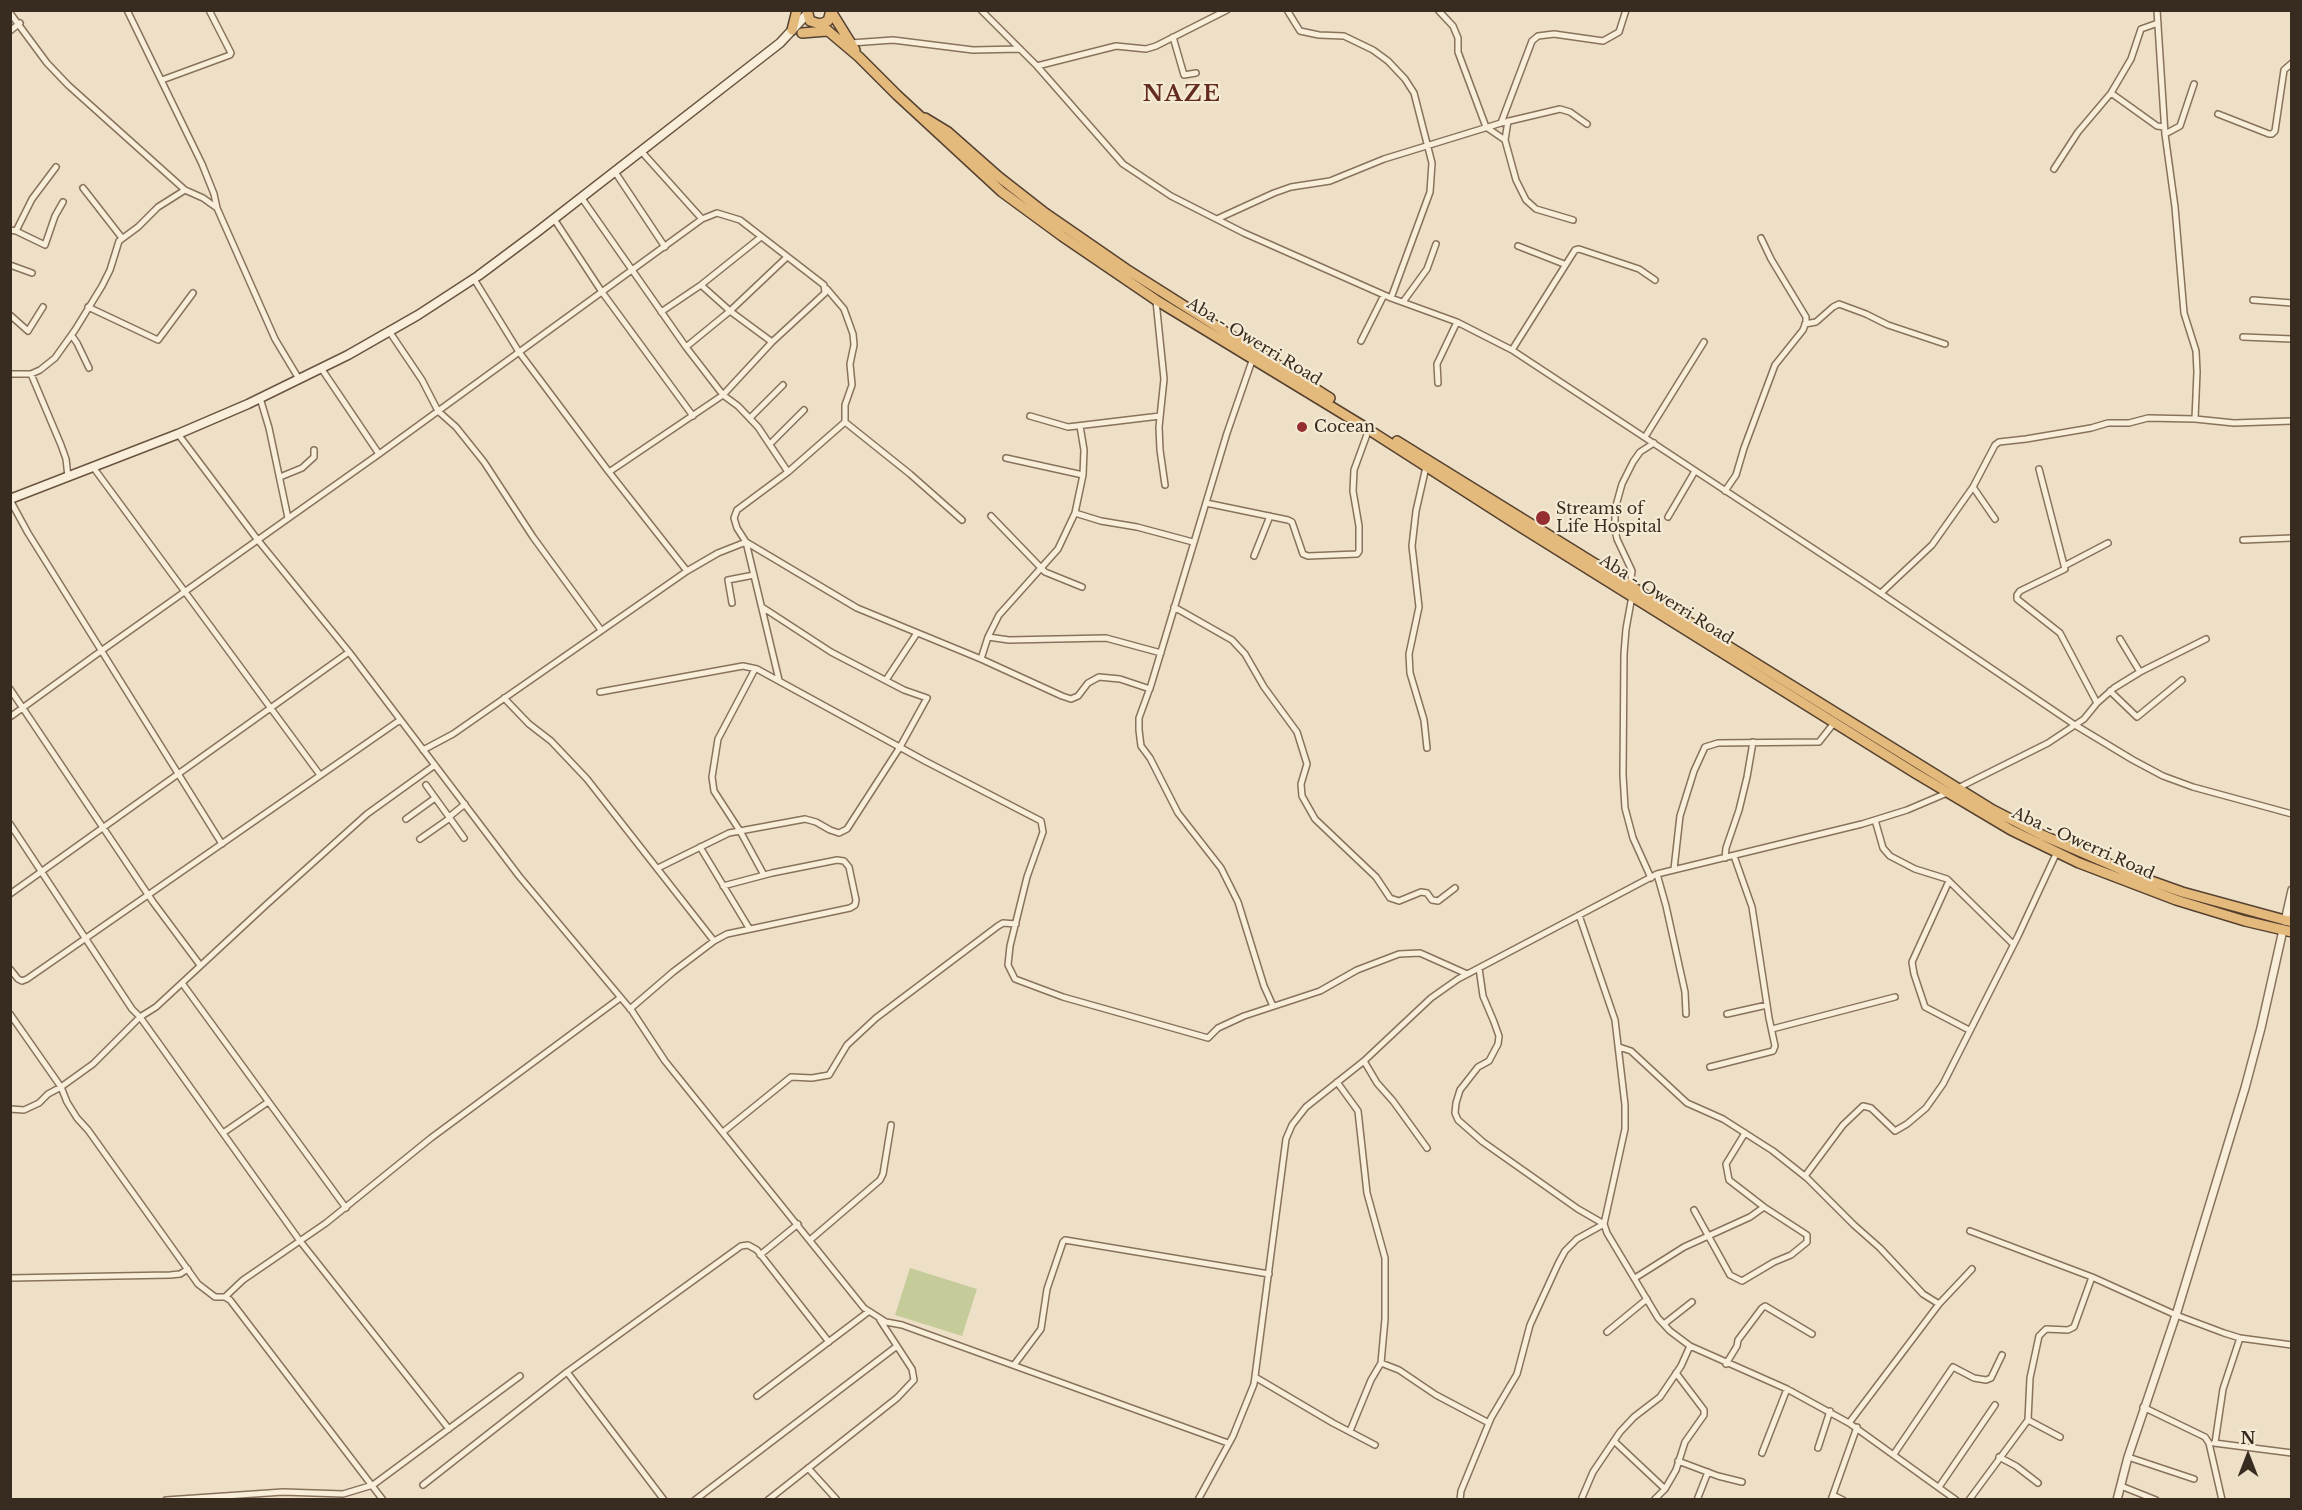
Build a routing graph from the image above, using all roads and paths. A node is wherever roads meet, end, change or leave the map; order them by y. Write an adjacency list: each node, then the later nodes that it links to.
1 (127, 10): 26 (street)
2 (209, 10): 26 (street)
3 (981, 10): 21 (street)
4 (1227, 10): 18 (street)
5 (1287, 10): 37 (street)
6 (1438, 10): 34 (street)
7 (1626, 10): 32 (street)
8 (2157, 10): 13 (street)
9 (804, 12): 14 (highway, Aba - Owerri Road); 15 (highway)
10 (832, 12): 14 (highway, Aba - Owerri Road); 20 (highway, Aba - Owerri Road)
11 (10, 13): 12 (street)
12 (20, 23): 16 (street); 43 (street)
13 (2158, 23): 28 (street); 35 (street)
14 (821, 27): 17 (highway); 22 (highway, Aba - Owerri Road)
15 (792, 30): 19 (main road)
16 (10, 31)
17 (802, 33): 19 (main road)
18 (1173, 37): 24 (street); 25 (street)
19 (780, 43): 38 (main road)
20 (851, 43): 21 (street); 22 (highway, Aba - Owerri Road)
21 (1020, 49): 24 (street)
22 (859, 57): 30 (highway, Aba - Owerri Road)
23 (2292, 63): 29 (street)
24 (1037, 66): 49 (street)
25 (1196, 74)
26 (162, 80): 46 (street)
27 (2194, 84): 35 (street)
28 (2111, 93): 35 (street); 40 (street)
29 (2218, 114)
30 (917, 115): 71 (highway, Aba - Owerri Road); 153 (highway, Aba - Owerri Road)
31 (1508, 122): 32 (street); 33 (street); 36 (street)
32 (1501, 123): 34 (street)
33 (1587, 124)
34 (1486, 127): 36 (street); 37 (street)
35 (2164, 130): 109 (street)
36 (1505, 140): 50 (street)
37 (1429, 145): 49 (street); 70 (street)
38 (641, 151): 41 (main road); 48 (street)
39 (56, 167): 51 (street)
40 (2054, 169)
41 (615, 171): 44 (main road); 56 (street)
42 (83, 188): 54 (street)
43 (185, 190): 46 (street); 54 (street)
44 (581, 197): 47 (main road); 61 (street)
45 (63, 202): 51 (street)
46 (217, 208): 98 (street)
47 (554, 219): 63 (main road); 67 (street)
48 (702, 219): 52 (street); 56 (street)
49 (1217, 219): 69 (street)
50 (1573, 220)
51 (13, 231)
52 (761, 237): 58 (street); 65 (street)
53 (1761, 237): 81 (street)
54 (122, 238): 76 (street)
55 (1436, 244): 73 (street)
56 (665, 246): 61 (street)
57 (1518, 246): 59 (street)
58 (787, 257): 66 (street); 77 (street)
59 (1564, 264): 64 (street); 91 (street)
60 (10, 265): 62 (street)
61 (632, 271): 67 (street); 78 (street)
62 (32, 273)
63 (474, 279): 82 (main road); 92 (street)
64 (1655, 280)
65 (701, 285): 77 (street); 78 (street)
66 (826, 289): 87 (street); 111 (street)
67 (602, 292): 92 (street); 105 (street)
68 (193, 293): 76 (street)
69 (1384, 295): 70 (street); 86 (street)
70 (1391, 298): 73 (street)
71 (1156, 300): 93 (highway, Aba - Owerri Road); 107 (street)
72 (2253, 300): 74 (street)
73 (1403, 302): 80 (street)
74 (2292, 303)
75 (43, 307): 79 (street)
76 (88, 307): 83 (street)
77 (730, 311): 87 (street); 90 (street)
78 (661, 312): 90 (street)
79 (10, 315)
80 (1456, 322): 91 (street); 99 (street)
81 (1805, 324): 89 (street); 132 (street)
82 (389, 331): 95 (main road); 104 (street)
83 (72, 336): 94 (street); 97 (street)
84 (2243, 337): 85 (street)
85 (2292, 339)
86 (1361, 341)
87 (772, 342): 101 (street)
88 (1704, 342): 115 (street)
89 (1945, 344)
90 (686, 347): 101 (street)
91 (1512, 350): 115 (street)
92 (519, 352): 104 (street); 125 (street)
93 (1253, 358): 113 (highway, Aba - Owerri Road); 134 (street)
94 (89, 368)
95 (321, 368): 98 (main road); 119 (street)
96 (10, 374): 97 (street)
97 (31, 374): 128 (street)
98 (299, 379): 102 (main road)
99 (1438, 383)
100 (783, 385): 108 (street)
101 (723, 395): 105 (street); 108 (street)
102 (260, 398): 114 (main road); 129 (street)
103 (804, 410): 117 (street)
104 (438, 411): 119 (street); 161 (street)
105 (693, 416): 125 (street)
106 (1030, 416): 112 (street)
107 (1160, 416): 112 (street); 130 (street)
108 (750, 418): 117 (street)
109 (2195, 419): 110 (street); 131 (street)
110 (2292, 421)
111 (845, 422): 126 (street); 141 (street)
112 (1080, 426): 127 (street)
113 (1369, 429): 122 (highway, Aba - Owerri Road); 137 (street)
114 (178, 434): 121 (main road); 143 (street)
115 (1645, 437): 116 (street)
116 (1654, 443): 124 (street); 153 (street)
117 (770, 444): 126 (street)
118 (314, 450): 129 (street)
119 (379, 454): 138 (street)
120 (1006, 458): 127 (street)
121 (93, 467): 128 (main road); 155 (street)
122 (1426, 467): 157 (highway, Aba - Owerri Road); 189 (street)
123 (2039, 469): 149 (street)
124 (1695, 471): 132 (street); 139 (street)
125 (609, 472): 151 (street)
126 (788, 472): 145 (street)
127 (1083, 475): 135 (street)
128 (68, 477): 133 (main road)
129 (280, 477): 138 (street)
130 (1165, 485)
131 (1973, 487): 140 (street); 156 (street)
132 (1725, 491): 156 (street)
133 (10, 500): 166 (street)
134 (1206, 503): 137 (street); 146 (street)
135 (1075, 513): 146 (street); 150 (street)
136 (991, 516): 150 (street)
137 (1270, 516): 148 (street)
138 (288, 518): 143 (street)
139 (1668, 518)
140 (1995, 519)
141 (962, 520)
142 (2292, 538): 144 (street)
143 (257, 539): 155 (street); 167 (street)
144 (2243, 540)
145 (746, 542): 151 (street); 152 (street); 162 (street)
146 (1193, 542): 160 (street)
147 (2108, 543): 149 (street)
148 (1254, 556)
149 (2066, 565): 180 (street)
150 (1042, 569): 154 (street); 163 (street)
151 (687, 571): 161 (street)
152 (754, 575): 158 (street); 159 (street)
153 (1630, 585): 195 (highway, Aba - Owerri Road)
154 (1082, 587)
155 (186, 592): 166 (street); 182 (street)
156 (1881, 593): 186 (street)
157 (1632, 596): 185 (highway, Aba - Owerri Road); 218 (street)
158 (732, 603)
159 (762, 607): 172 (street); 173 (street)
160 (1174, 607): 168 (street); 221 (street)
161 (601, 630): 179 (street)
162 (917, 633): 169 (street); 173 (street)
163 (988, 637): 168 (street); 169 (street)
164 (2120, 639): 171 (street)
165 (2206, 639): 171 (street)
166 (101, 651): 181 (street); 192 (street)
167 (349, 652): 182 (street); 184 (street)
168 (1161, 652): 176 (street)
169 (981, 659): 176 (street)
170 (755, 669): 172 (street); 178 (street); 205 (street)
171 (2140, 672): 177 (street)
172 (779, 680): 188 (street)
173 (886, 680): 188 (street)
174 (2182, 680): 177 (street)
175 (10, 689): 181 (street)
176 (1150, 689): 240 (street)
177 (2110, 691): 180 (street)
178 (600, 692)
179 (504, 698): 190 (street); 213 (street)
180 (2097, 703): 186 (street)
181 (24, 708): 183 (street); 204 (street)
182 (271, 709): 192 (street); 193 (street)
183 (10, 717)
184 (400, 720): 190 (street); 193 (street)
185 (1834, 723): 187 (street); 196 (highway, Aba - Owerri Road)
186 (2075, 725): 195 (street); 199 (street)
187 (1753, 742): 212 (street); 214 (street)
188 (900, 747): 205 (street); 226 (street)
189 (1427, 748)
190 (423, 750): 191 (street)
191 (435, 765): 198 (street); 232 (street)
192 (179, 775): 204 (street); 208 (street)
193 (320, 776): 208 (street)
194 (426, 785): 197 (street)
195 (1958, 788): 227 (highway, Aba - Owerri Road)
196 (1947, 793): 202 (street); 210 (highway, Aba - Owerri Road)
197 (435, 798): 200 (street); 201 (street)
198 (465, 804): 200 (street); 238 (street)
199 (2292, 814)
200 (450, 817): 206 (street); 207 (street)
201 (406, 819)
202 (1875, 820): 211 (street); 219 (street)
203 (10, 824): 215 (street)
204 (104, 827): 215 (street); 224 (street)
205 (740, 831): 209 (street); 217 (street)
206 (464, 838)
207 (420, 839)
208 (222, 844): 224 (street)
209 (700, 847): 213 (street); 220 (street)
210 (2057, 852): 227 (highway, Aba - Owerri Road); 231 (street)
211 (1734, 856): 212 (street); 239 (street)
212 (1725, 858): 214 (street)
213 (658, 868): 230 (street)
214 (1674, 869): 216 (street)
215 (43, 872): 223 (street); 229 (street)
216 (1657, 874): 218 (street); 243 (street)
217 (764, 875): 220 (street); 228 (street)
218 (1651, 878): 225 (street)
219 (1949, 881): 231 (street); 247 (street)
220 (723, 886): 228 (street)
221 (1455, 888)
222 (2292, 890): 227 (street)
223 (10, 894)
224 (149, 894): 229 (street); 232 (street)
225 (1579, 915): 233 (street); 248 (street)
226 (1016, 924): 240 (street); 258 (street)
227 (2288, 926): 283 (street)
228 (749, 928): 230 (street)
229 (87, 937): 234 (street); 245 (street)
230 (714, 941): 241 (street)
231 (2013, 944): 247 (street)
232 (200, 965): 236 (street)
233 (1479, 968): 235 (street); 266 (street)
234 (10, 969)
235 (1467, 974): 240 (street); 249 (street)
236 (182, 983): 245 (street); 253 (street)
237 (1895, 997): 246 (street)
238 (620, 998): 241 (street); 263 (street)
239 (1767, 1005): 244 (street); 246 (street)
240 (1273, 1006)
241 (630, 1009): 258 (street)
242 (10, 1014): 252 (street)
243 (1686, 1014)
244 (1727, 1014)
245 (140, 1017): 252 (street); 257 (street)
246 (1772, 1029): 250 (street)
247 (1969, 1030): 261 (street)
248 (1618, 1047): 259 (street); 266 (street)
249 (1364, 1061): 251 (street); 260 (street)
250 (1710, 1067)
251 (1337, 1082): 274 (street); 294 (street)
252 (61, 1087): 255 (street); 272 (street)
253 (268, 1102): 257 (street); 263 (street)
254 (10, 1104): 255 (street)
255 (13, 1110)
256 (891, 1125): 269 (street)
257 (223, 1132): 270 (street)
258 (723, 1132): 265 (street)
259 (1745, 1133): 261 (street); 262 (street)
260 (1427, 1148)
261 (1805, 1176): 281 (street)
262 (1764, 1207): 268 (street); 268 (street)
263 (346, 1208): 270 (street)
264 (1694, 1210): 268 (street)
265 (798, 1224): 269 (street); 271 (street)
266 (1604, 1224): 277 (street); 307 (street)
267 (1970, 1231): 275 (street)
268 (1708, 1236): 277 (street)
269 (810, 1240): 282 (street)
270 (300, 1241): 278 (street); 310 (street)
271 (760, 1255): 289 (street); 297 (street)
272 (188, 1269): 276 (street); 278 (street)
273 (1972, 1269): 281 (street)
274 (1269, 1274): 296 (street); 300 (street)
275 (2092, 1277): 283 (street); 306 (street)
276 (10, 1278)
277 (1635, 1278): 279 (street)
278 (225, 1297): 329 (street)
279 (1647, 1299): 285 (street); 286 (street)
280 (1692, 1302): 285 (street)
281 (1939, 1304): 308 (street)
282 (868, 1312): 284 (street); 289 (street)
283 (2176, 1315): 288 (street); 304 (street)
284 (879, 1319): 291 (street); 296 (street)
285 (1664, 1324): 292 (street)
286 (1607, 1332)
287 (1812, 1334): 295 (street)
288 (2241, 1338): 290 (street); 315 (street)
289 (829, 1342): 302 (street)
290 (2292, 1345)
291 (897, 1346): 324 (street); 338 (street)
292 (1690, 1347): 295 (street); 298 (street)
293 (2002, 1355): 320 (street)
294 (1381, 1363): 307 (street); 311 (street)
295 (1726, 1364): 301 (street)
296 (1014, 1365): 314 (street)
297 (567, 1372): 330 (street); 337 (street)
298 (1676, 1373): 313 (street); 323 (street)
299 (520, 1376): 310 (street)
300 (1255, 1377): 311 (street); 314 (street)
301 (1787, 1389): 305 (street); 318 (street)
302 (757, 1396)
303 (1995, 1405): 331 (street)
304 (2143, 1407): 315 (street); 322 (street)
305 (1830, 1411): 308 (street); 317 (street)
306 (2028, 1420): 312 (street); 321 (street)
307 (1489, 1423): 342 (street)
308 (1849, 1423): 309 (street)
309 (1857, 1427): 320 (street); 334 (street)
310 (449, 1429): 329 (street)
311 (1350, 1431): 316 (street)
312 (2060, 1437)
313 (1614, 1441): 333 (street); 343 (street)
314 (1228, 1443): 341 (street)
315 (2212, 1443): 319 (street); 351 (street)
316 (1375, 1445)
317 (1818, 1448)
318 (1762, 1453)
319 (2292, 1453)
320 (1894, 1454): 331 (street)
321 (1999, 1457): 328 (street); 348 (street)
322 (2128, 1457): 326 (street); 332 (street)
323 (1678, 1461): 325 (street); 333 (street)
324 (808, 1468): 339 (street); 340 (street)
325 (1708, 1472): 327 (street); 345 (street)
326 (2194, 1479)
327 (1742, 1482)
328 (2038, 1483)
329 (373, 1485): 335 (street); 336 (street)
330 (423, 1485)
331 (1939, 1486): 347 (street)
332 (2121, 1486): 349 (street); 350 (street)
333 (1665, 1489): 344 (street)
334 (1832, 1497): 346 (street)
335 (166, 1500)
336 (383, 1500)
337 (664, 1500)
338 (695, 1500)
339 (768, 1500)
340 (837, 1500)
341 (1198, 1500)
342 (1460, 1500)
343 (1581, 1500)
344 (1654, 1500)
345 (1697, 1500)
346 (1843, 1500)
347 (1956, 1500)
348 (1969, 1500)
349 (2117, 1500)
350 (2156, 1500)
351 (2222, 1500)

